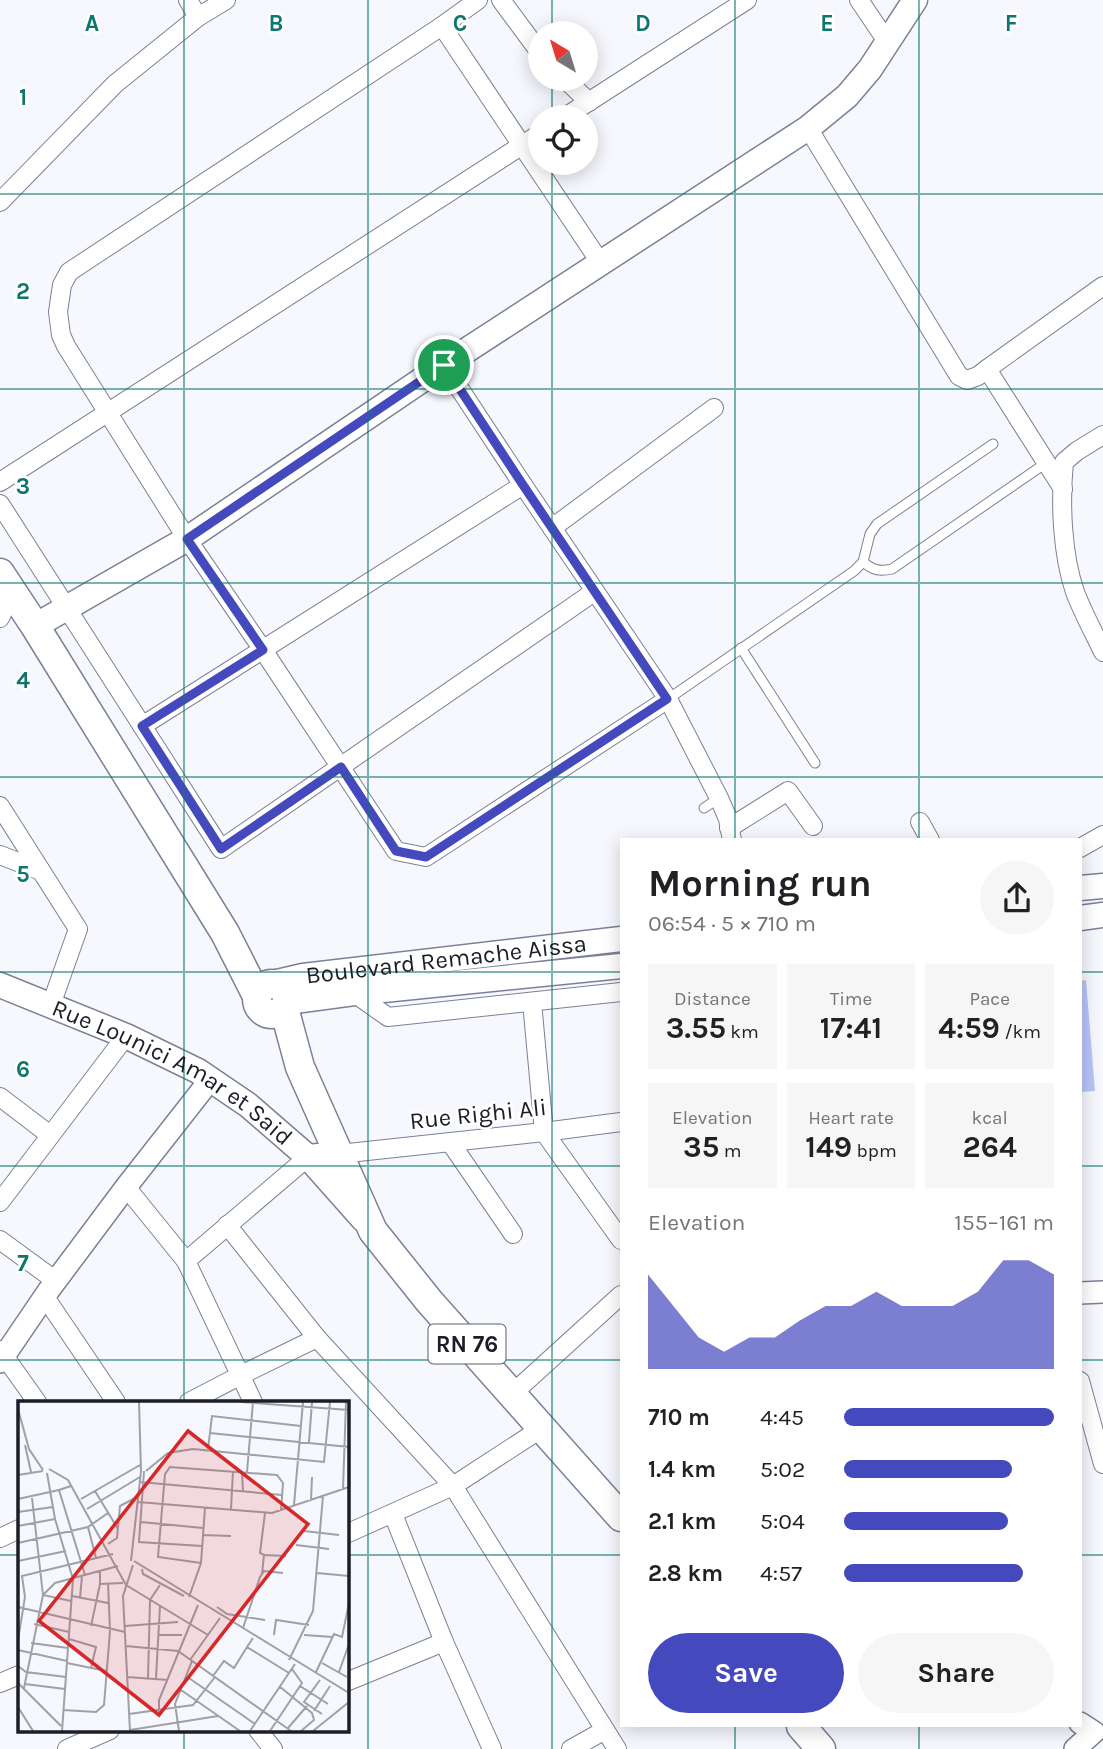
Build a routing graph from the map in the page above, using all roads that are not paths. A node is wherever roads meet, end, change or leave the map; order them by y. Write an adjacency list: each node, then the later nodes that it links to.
1 (188, 0): 8 (street)
2 (226, 0): 8 (street)
3 (478, 0): 9 (street)
4 (501, 0): 10 (street)
5 (747, 0): 13 (street)
6 (859, 0): 11 (street)
7 (915, 0): 11 (main road)
8 (198, 17): 18 (street)
9 (442, 26): 17 (street); 24 (street)
10 (528, 36)
11 (888, 43): 15 (main road)
12 (578, 91): 13 (street)
13 (589, 102): 14 (street)
14 (584, 105)
15 (808, 128): 19 (main road); 22 (street)
16 (528, 141): 17 (street)
17 (522, 145): 19 (street); 24 (street)
18 (0, 202)
19 (600, 262): 21 (main road)
20 (1103, 286): 22 (street)
21 (444, 365): 29 (street); 33 (main road)
22 (988, 369): 27 (street)
23 (714, 408): 32 (street)
24 (108, 411): 28 (street); 33 (street)
25 (1103, 435): 30 (street)
26 (993, 444): 34 (lane)
27 (1046, 463): 30 (street); 34 (lane)
28 (0, 482)
29 (523, 485): 32 (street); 41 (street)
30 (1063, 489): 42 (street)
31 (0, 505): 37 (street)
32 (552, 528): 36 (street)
33 (187, 539): 37 (main road); 41 (street)
34 (863, 562): 40 (lane)
35 (6, 582): 38 (street); 39 (main road, RN 76)
36 (594, 592): 43 (street); 46 (street)
37 (67, 608): 39 (main road); 44 (street)
38 (0, 618)
39 (35, 626): 65 (main road, RN 76)
40 (741, 648): 43 (lane); 45 (lane)
41 (263, 650): 44 (street); 46 (street)
42 (1103, 652)
43 (667, 699): 46 (street); 50 (street)
44 (142, 726): 46 (street)
45 (815, 763)
46 (341, 767)
47 (0, 806): 55 (street)
48 (920, 822): 52 (street)
49 (813, 826): 50 (street)
50 (731, 834)
51 (1103, 835): 53 (street)
52 (929, 838)
53 (1082, 847)
54 (0, 855): 55 (street)
55 (41, 871): 67 (street)
56 (1103, 886): 57 (main road)
57 (1082, 888)
58 (1103, 915): 59 (main road)
59 (1082, 918)
60 (620, 939): 65 (main road, Boulevard Remache Aissa)
61 (620, 966): 64 (main road, Boulevard Remache Aissa)
62 (0, 985): 67 (main road, Rue Lounici Amar et Said)
63 (620, 992): 66 (street)
64 (354, 993): 65 (main road, Boulevard Remache Aissa); 66 (street)
65 (272, 997): 75 (main road, RN 76)
66 (532, 1002): 72 (street)
67 (51, 1005): 68 (main road, Rue Lounici Amar et Said)
68 (125, 1036): 69 (main road, Rue Lounici Amar et Said); 73 (street)
69 (210, 1080): 76 (main road, Rue Lounici Amar et Said); 77 (street)
70 (0, 1097): 73 (street)
71 (620, 1122): 72 (street, Rue Righi Ali)
72 (544, 1132): 74 (street, Rue Righi Ali); 82 (street)
73 (50, 1135): 78 (street)
74 (450, 1142): 75 (street, Rue Righi Ali); 81 (street)
75 (339, 1154): 76 (main road, Rue Lounici Amar et Said); 80 (main road, RN 76)
76 (307, 1157): 79 (street); 80 (main road)
77 (126, 1187): 84 (street); 85 (street)
78 (0, 1202)
79 (227, 1225): 84 (street); 89 (street)
80 (373, 1231): 93 (main road, RN 76)
81 (513, 1234)
82 (620, 1239)
83 (0, 1240): 85 (street)
84 (186, 1261): 91 (street)
85 (50, 1289): 90 (street); 95 (street)
86 (1103, 1292): 87 (street)
87 (1082, 1293)
88 (620, 1295): 93 (street)
89 (317, 1338): 91 (street); 101 (street)
90 (2, 1356): 94 (street)
91 (241, 1375): 96 (street); 97 (street)
92 (1082, 1384): 98 (street)
93 (512, 1394): 99 (main road, RN 76)
94 (36, 1401)
95 (115, 1401)
96 (191, 1401)
97 (253, 1401)
98 (1095, 1404): 100 (street)
99 (542, 1428): 101 (street); 102 (main road, RN 76)
100 (1103, 1464)
101 (453, 1486): 103 (street); 113 (street)
102 (617, 1505)
103 (393, 1514): 105 (street); 107 (street)
104 (18, 1529): 106 (street)
105 (348, 1533)
106 (0, 1538)
107 (444, 1642): 109 (street); 118 (street)
108 (18, 1675): 110 (street)
109 (348, 1681)
110 (0, 1683)
111 (802, 1727): 121 (main road)
112 (1096, 1727): 122 (street)
113 (605, 1730): 119 (street); 120 (street)
114 (106, 1732): 116 (street)
115 (260, 1732): 117 (street)
116 (68, 1749)
117 (273, 1749)
118 (492, 1749)
119 (571, 1749)
120 (617, 1749)
121 (821, 1749)
122 (1075, 1749)

